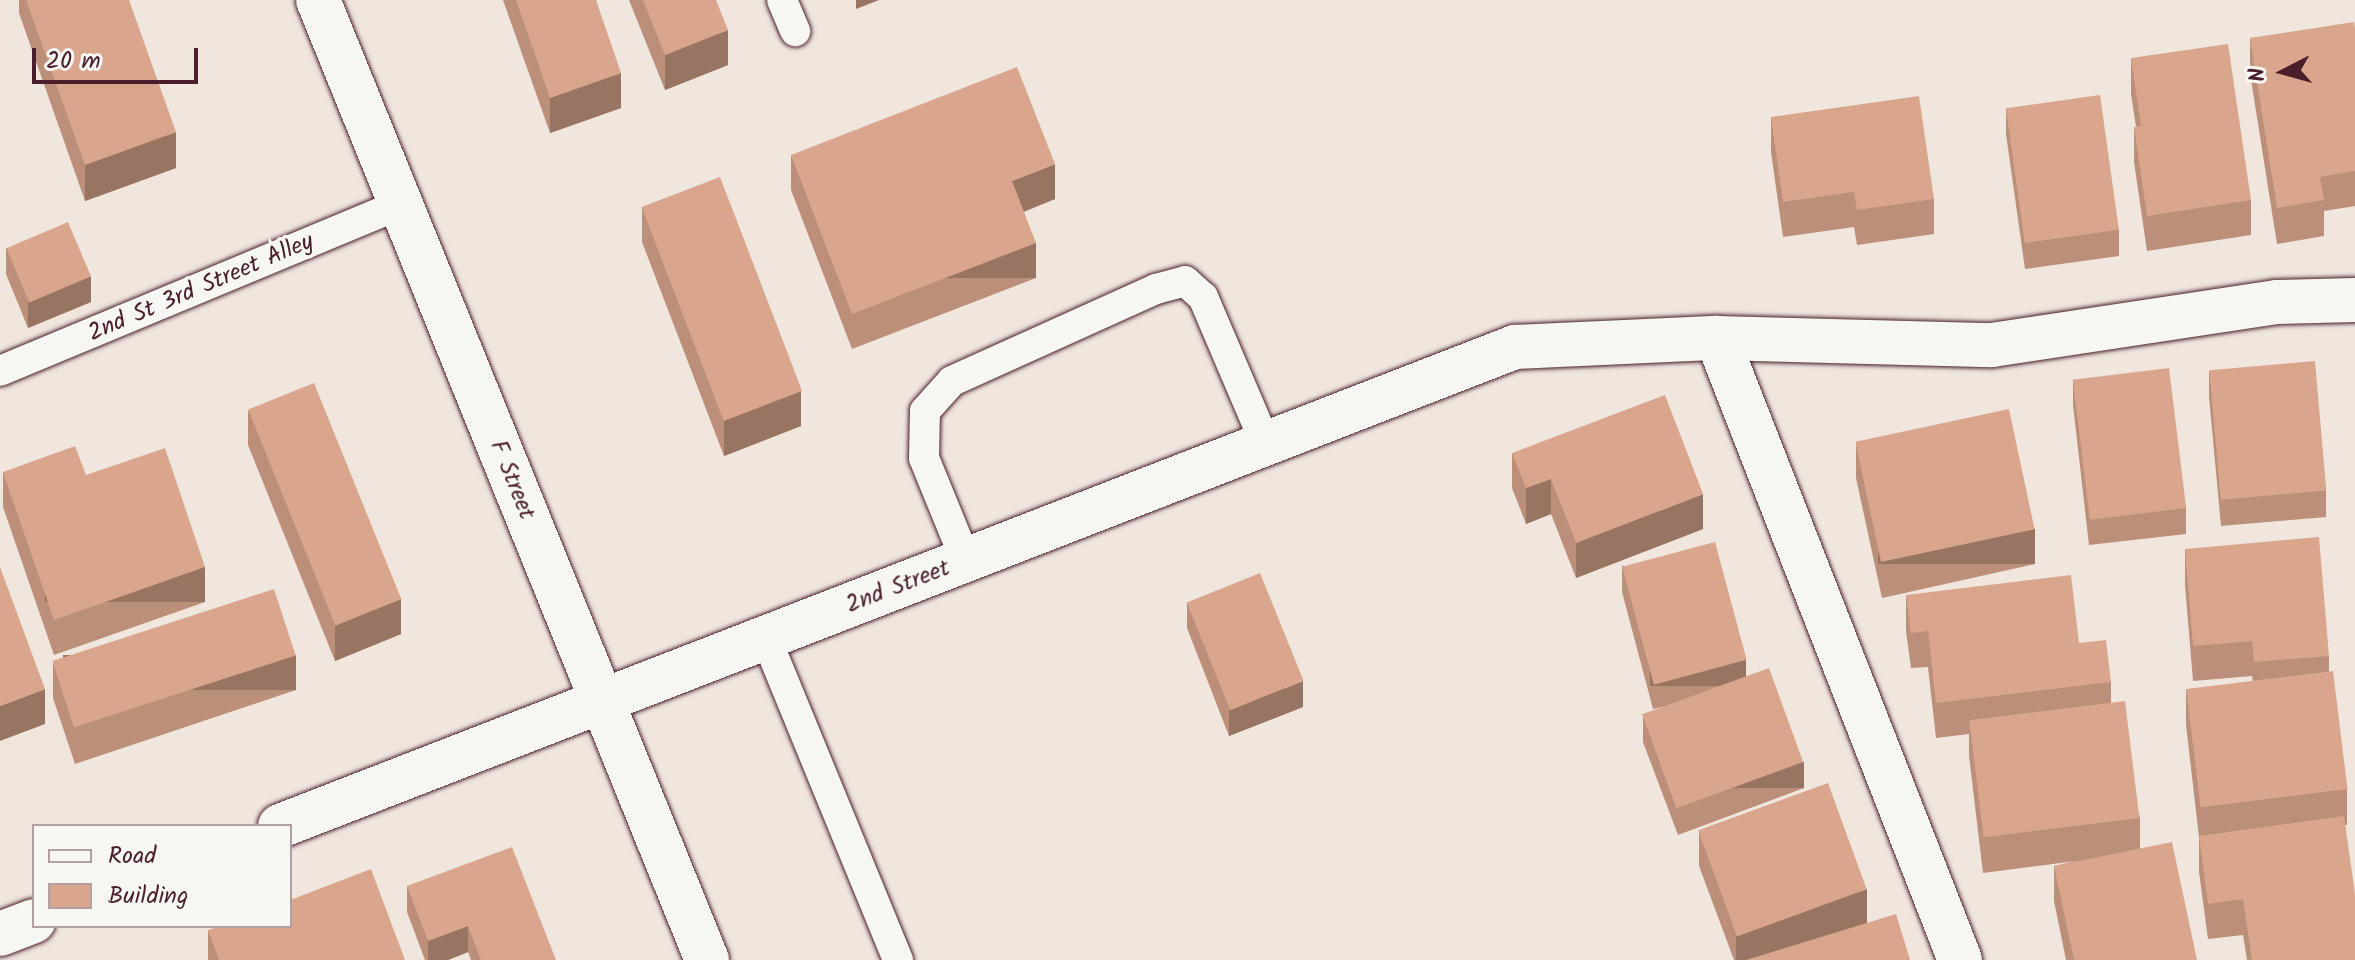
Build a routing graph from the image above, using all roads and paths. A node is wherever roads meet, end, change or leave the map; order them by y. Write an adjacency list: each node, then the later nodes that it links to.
1 (318, 0): 4 (street, F Street)
2 (782, 0): 3 (lane)
3 (795, 31)
4 (401, 204): 7 (lane, 2nd St 3rd Street Alley); 11 (street, F Street)
5 (2355, 300): 6 (street, 2nd Street)
6 (1717, 338): 8 (street, 2nd Street); 17 (street)
7 (0, 371)
8 (1266, 445): 9 (street, 2nd Street); 9 (lane)
9 (966, 561): 10 (street, 2nd Street)
10 (766, 638): 11 (street, 2nd Street); 16 (lane)
11 (601, 703): 12 (street, 2nd Street); 15 (street, F Street)
12 (285, 824)
13 (32, 922): 14 (street)
14 (0, 934)
15 (707, 960)
16 (898, 960)
17 (1960, 960)

